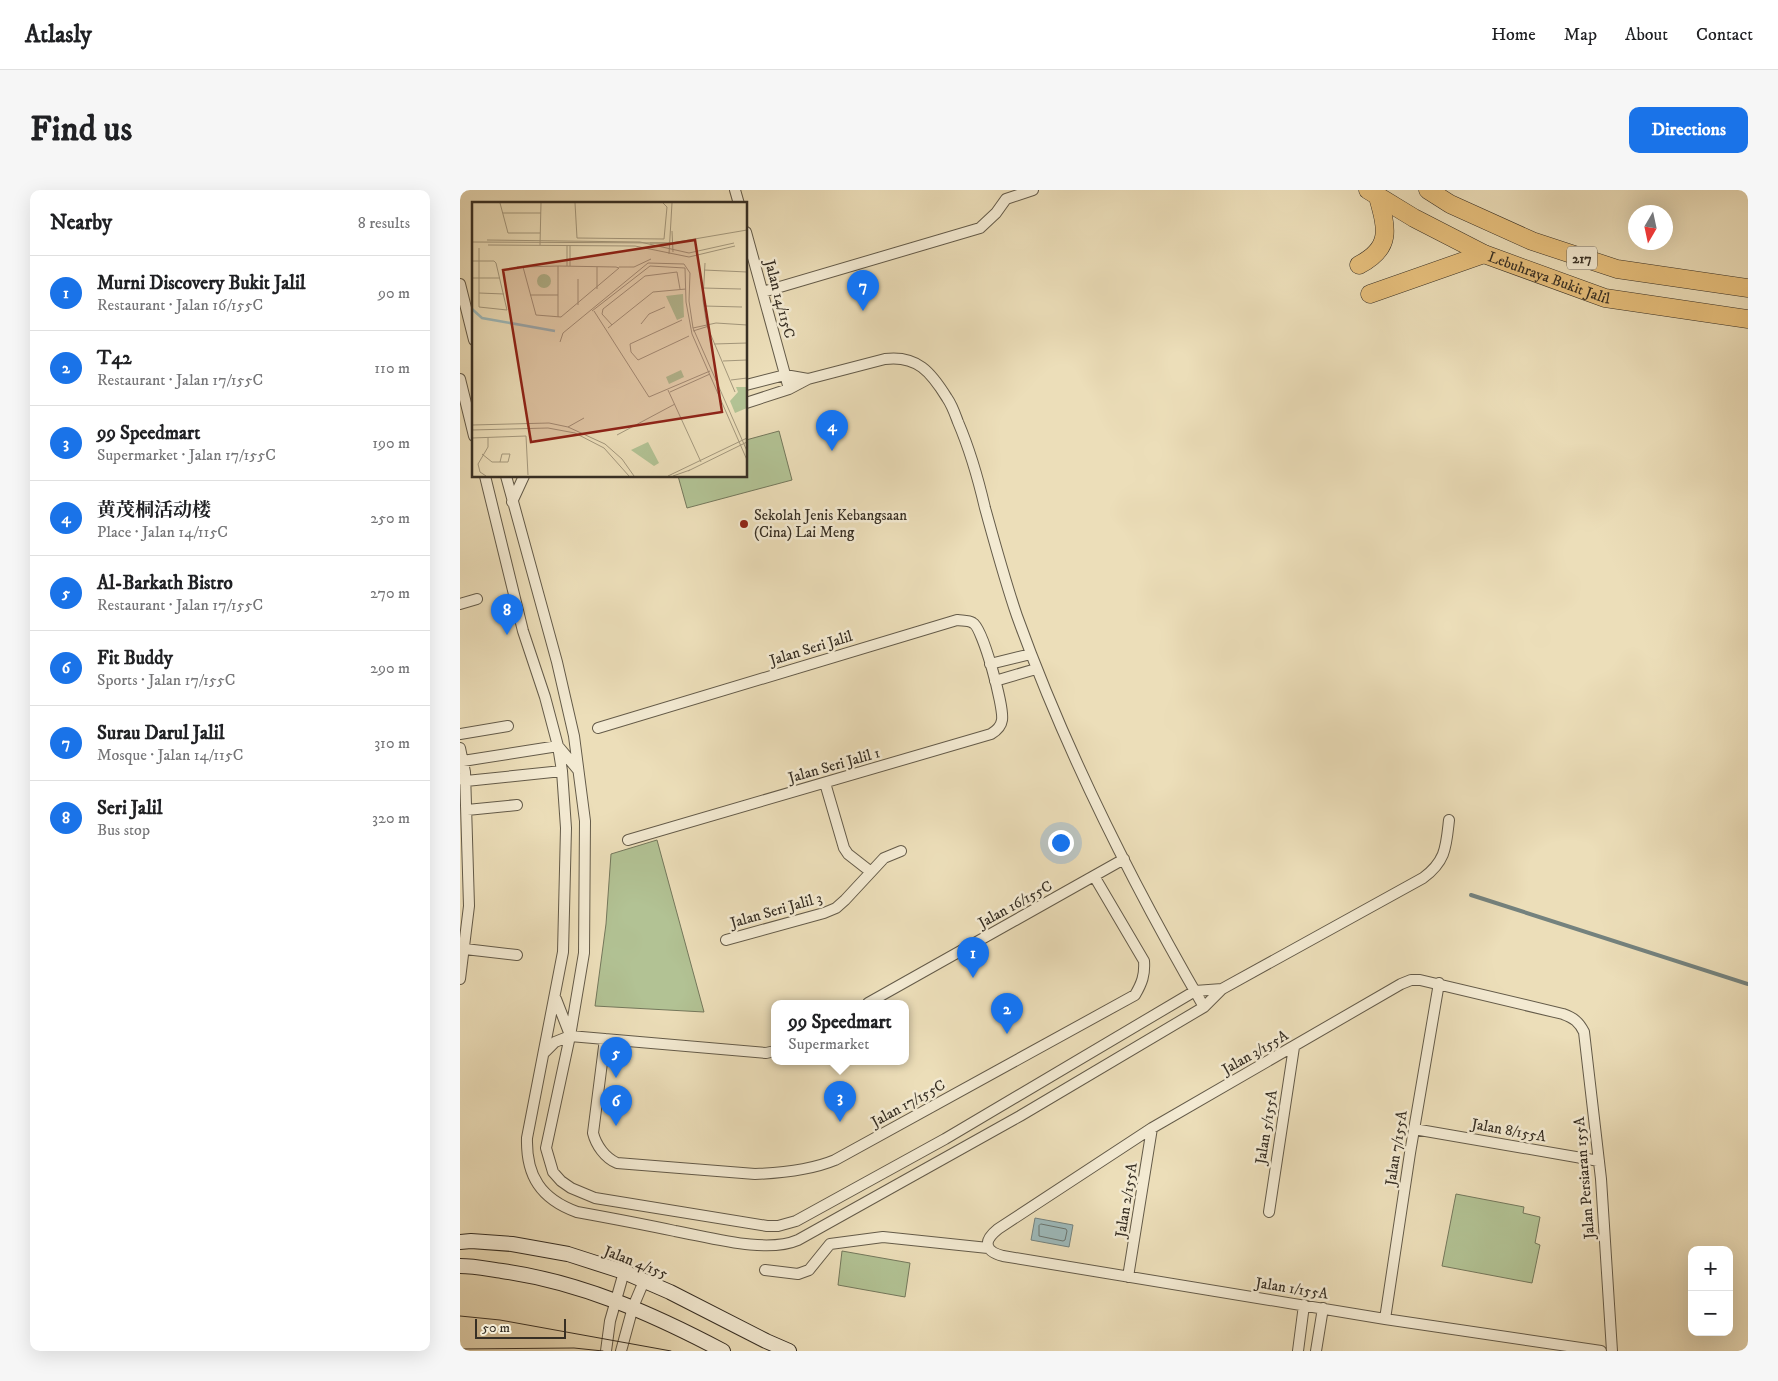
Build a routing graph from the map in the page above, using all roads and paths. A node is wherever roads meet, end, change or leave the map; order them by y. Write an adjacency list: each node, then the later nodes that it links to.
1 (1033, 190): 9 (street)
2 (1428, 190): 8 (highway, Lebuhraya Bukit Jalil / 217)
3 (1373, 194): 5 (highway, Lebuhraya Bukit Jalil / 217); 6 (highway)
4 (748, 239): 9 (street, Jalan 14/115C)
5 (1484, 254): 10 (highway); 11 (highway, Lebuhraya Bukit Jalil / 217)
6 (1359, 265)
7 (460, 284): 12 (street)
8 (1748, 288)
9 (763, 292): 13 (street, Jalan 14/115C)
10 (1370, 294)
11 (1748, 319)
12 (472, 332)
13 (785, 375): 15 (street); 16 (street); 17 (street, Jalan 14/115C)
14 (460, 379): 19 (street)
15 (808, 379): 17 (street); 26 (street)
16 (748, 384)
17 (788, 389): 18 (street)
18 (748, 402)
19 (472, 428)
20 (485, 478): 34 (street)
21 (506, 478): 23 (street)
22 (523, 478): 23 (street)
23 (512, 502): 33 (street)
24 (477, 599): 25 (street)
25 (460, 604)
26 (1031, 654): 27 (street); 28 (street)
27 (990, 664): 29 (street, Jalan Seri Jalil); 31 (street, Jalan Seri Jalil)
28 (1036, 669): 29 (street); 47 (street)
29 (995, 681): 41 (street, Jalan Seri Jalil 1)
30 (508, 726): 32 (street)
31 (598, 728)
32 (460, 734)
33 (574, 736): 36 (street); 38 (street)
34 (558, 746): 36 (street); 37 (street); 39 (street)
35 (460, 748): 37 (street)
36 (567, 756): 38 (street); 39 (street)
37 (461, 762): 40 (street)
38 (579, 770): 62 (street)
39 (562, 771): 40 (street); 58 (street)
40 (463, 780): 43 (street)
41 (825, 783): 45 (street, Jalan Seri Jalil 1); 48 (street)
42 (517, 805): 43 (street)
43 (467, 810): 50 (street)
44 (1449, 820): 56 (street)
45 (628, 840)
46 (901, 851): 48 (street, Jalan Seri Jalil 3)
47 (1124, 860): 49 (street, Jalan 16/155C); 57 (street)
48 (871, 872): 51 (street, Jalan Seri Jalil 3)
49 (1094, 876): 59 (street, Jalan 16/155C); 63 (street, Jalan 17/155C)
50 (464, 905): 52 (street)
51 (726, 940)
52 (465, 949): 53 (street); 54 (street)
53 (517, 955)
54 (460, 979)
55 (1438, 983): 61 (street, Jalan 3/155A); 64 (street, Jalan 3/155A); 68 (street, Jalan 7/155A)
56 (1222, 989): 57 (street); 60 (street)
57 (1195, 991): 60 (street); 62 (street)
58 (556, 996): 62 (street); 66 (street)
59 (873, 1000)
60 (1204, 1007): 66 (street)
61 (1563, 1014): 69 (street, Jalan Persiaran 155A)
62 (570, 1036): 63 (street); 66 (street)
63 (605, 1040): 65 (street)
64 (1294, 1047): 67 (street, Jalan 3/155A); 70 (street, Jalan 5/155A)
65 (771, 1052)
66 (545, 1053)
67 (1152, 1128): 72 (street, Jalan 3/155A); 76 (street, Jalan 2/155A)
68 (1414, 1129): 69 (street, Jalan 8/155A); 82 (street, Jalan 7/155A)
69 (1599, 1161): 90 (street, Jalan Persiaran 155A)
70 (1269, 1212)
71 (460, 1242): 75 (street, Jalan 4/155)
72 (988, 1245): 74 (street, Jalan 1/155A); 76 (street, Jalan 1/155A)
73 (460, 1266): 78 (street)
74 (765, 1270)
75 (624, 1272): 77 (street, Jalan 4/155); 78 (street)
76 (1128, 1277): 79 (street, Jalan 1/155A)
77 (644, 1281): 80 (street); 86 (street, Jalan 4/155)
78 (615, 1300): 80 (street); 83 (street)
79 (1304, 1305): 81 (street, Jalan 1/155A); 87 (street)
80 (633, 1307): 84 (street); 85 (street)
81 (1323, 1308): 82 (street, Jalan 1/155A); 88 (street)
82 (1385, 1319): 89 (street, Jalan 1/155A)
83 (606, 1351)
84 (621, 1351)
85 (723, 1351)
86 (789, 1351)
87 (1298, 1351)
88 (1316, 1351)
89 (1600, 1351)
90 (1612, 1351)

